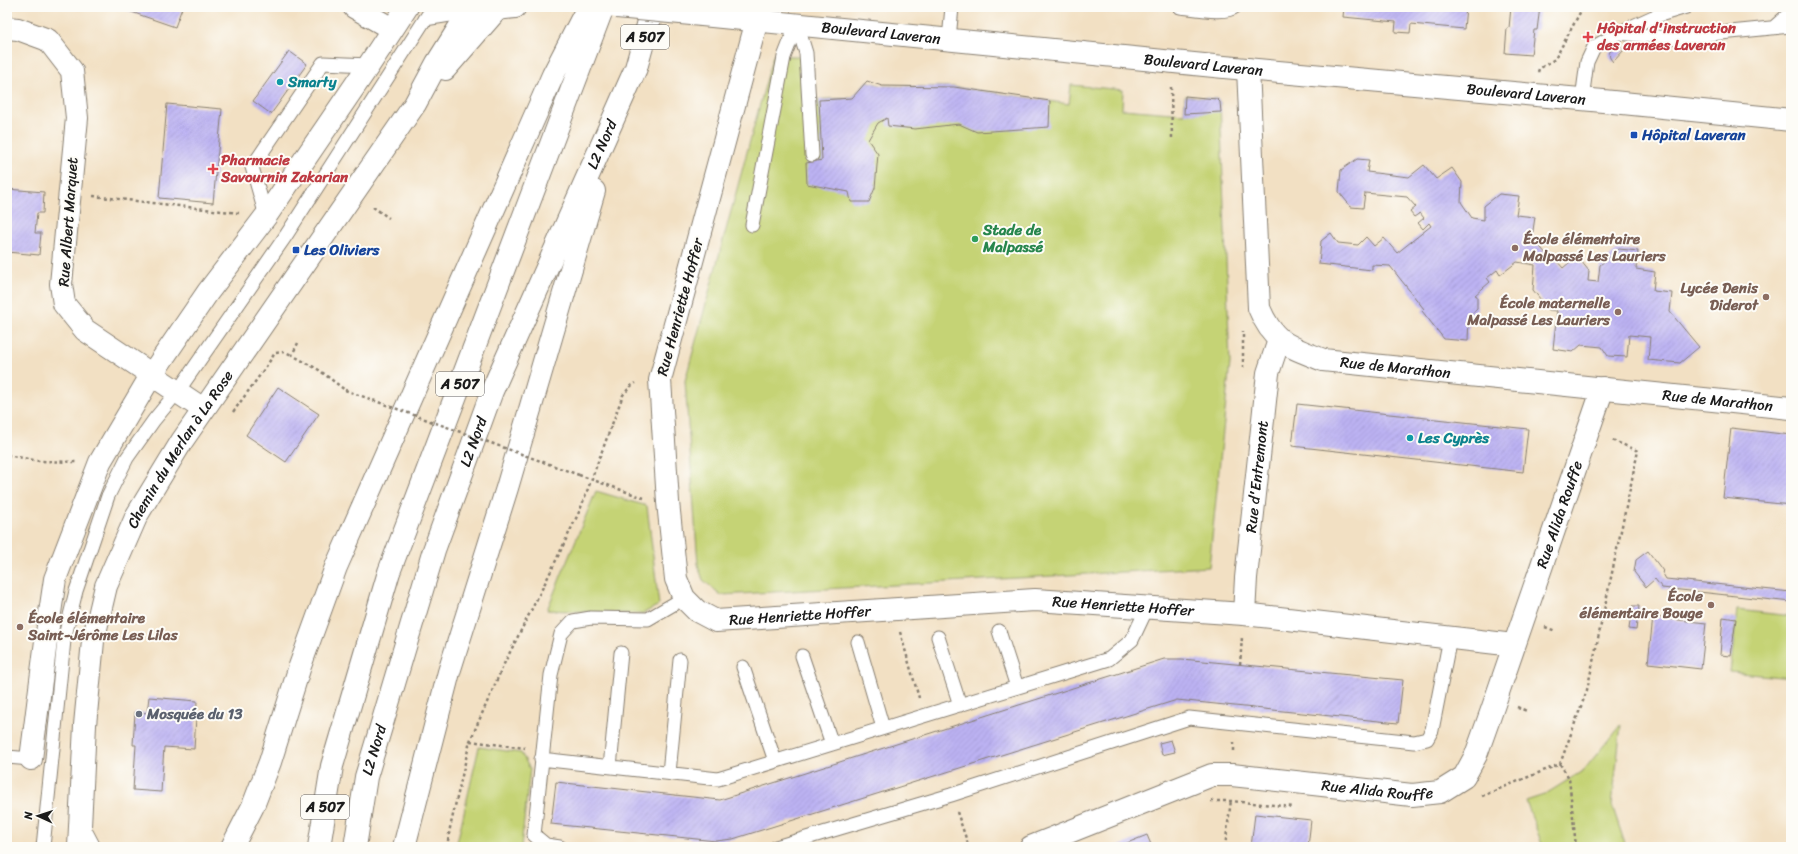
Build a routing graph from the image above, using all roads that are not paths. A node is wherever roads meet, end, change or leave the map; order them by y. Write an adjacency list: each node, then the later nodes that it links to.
1 (354, 7): 21 (main road)
2 (406, 7): 21 (main road)
3 (433, 7): 15 (lane)
4 (504, 7): 13 (main road, Chemin du Merlan à La Rose); 28 (main road, Chemin du Merlan à La Rose)
5 (588, 7): 63 (main road)
6 (602, 7): 64 (main road, A 507)
7 (617, 7): 16 (main road, Boulevard Laveran, bridge)
8 (653, 7): 25 (main road, L2 Nord / A 507)
9 (952, 7): 23 (lane)
10 (1180, 7): 11 (lane)
11 (1235, 7)
12 (1686, 7): 22 (lane)
13 (468, 10): 15 (lane); 28 (main road, Chemin du Merlan à La Rose)
14 (1791, 12): 20 (lane)
15 (425, 19): 36 (lane)
16 (757, 20): 17 (main road, Boulevard Laveran); 39 (main road, Rue Henriette Hoffer)
17 (797, 24): 23 (main road, Boulevard Laveran); 30 (lane); 32 (lane)
18 (1791, 26): 20 (lane)
19 (7, 28): 34 (main road, Rue Albert Marquet)
20 (1773, 28): 22 (lane)
21 (392, 29): 24 (main road)
22 (1618, 33): 27 (lane)
23 (949, 39): 26 (main road, Boulevard Laveran)
24 (370, 65): 31 (main road); 31 (lane)
25 (636, 68): 65 (main road, L2 Nord / A 507); 66 (main road)
26 (1248, 69): 27 (main road, Boulevard Laveran); 33 (main road, Rue de Marathon)
27 (1582, 99): 29 (main road, Boulevard Laveran)
28 (415, 104): 38 (main road, Chemin du Merlan à La Rose)
29 (1791, 120)
30 (812, 155)
31 (266, 216): 34 (main road)
32 (752, 225)
33 (1279, 340): 35 (main road, Rue de Marathon); 41 (main road, Rue d'Entremont)
34 (152, 374): 36 (main road, Rue Albert Marquet); 57 (main road)
35 (1603, 388): 37 (main road, Rue de Marathon); 46 (main road, Rue Alida Rouffe)
36 (178, 391): 38 (main road, Rue Albert Marquet); 62 (lane)
37 (1791, 408)
38 (204, 409): 61 (main road, Chemin du Merlan à La Rose)
39 (684, 598): 40 (main road, Rue Henriette Hoffer); 55 (lane)
40 (1147, 608): 41 (main road, Rue Henriette Hoffer); 51 (lane)
41 (1244, 614): 44 (main road, Rue Henriette Hoffer)
42 (999, 631): 51 (lane)
43 (938, 637): 52 (lane)
44 (1450, 638): 46 (main road, Rue Henriette Hoffer); 68 (lane)
45 (858, 642): 53 (lane)
46 (1514, 645): 69 (main road, Rue Alida Rouffe)
47 (621, 653): 59 (lane)
48 (802, 656): 54 (lane)
49 (680, 660): 60 (lane)
50 (743, 667): 58 (lane)
51 (1017, 687): 52 (lane)
52 (960, 705): 53 (lane)
53 (883, 728): 54 (lane)
54 (832, 744): 58 (lane)
55 (542, 755): 59 (lane); 67 (lane)
56 (7, 757): 57 (lane)
57 (31, 759)
58 (775, 761): 60 (lane)
59 (610, 766): 60 (lane)
60 (669, 773)
61 (82, 841)
62 (43, 847)
63 (232, 847)
64 (318, 847)
65 (355, 847)
66 (404, 847)
67 (560, 847)
68 (776, 847)
69 (1031, 847)

